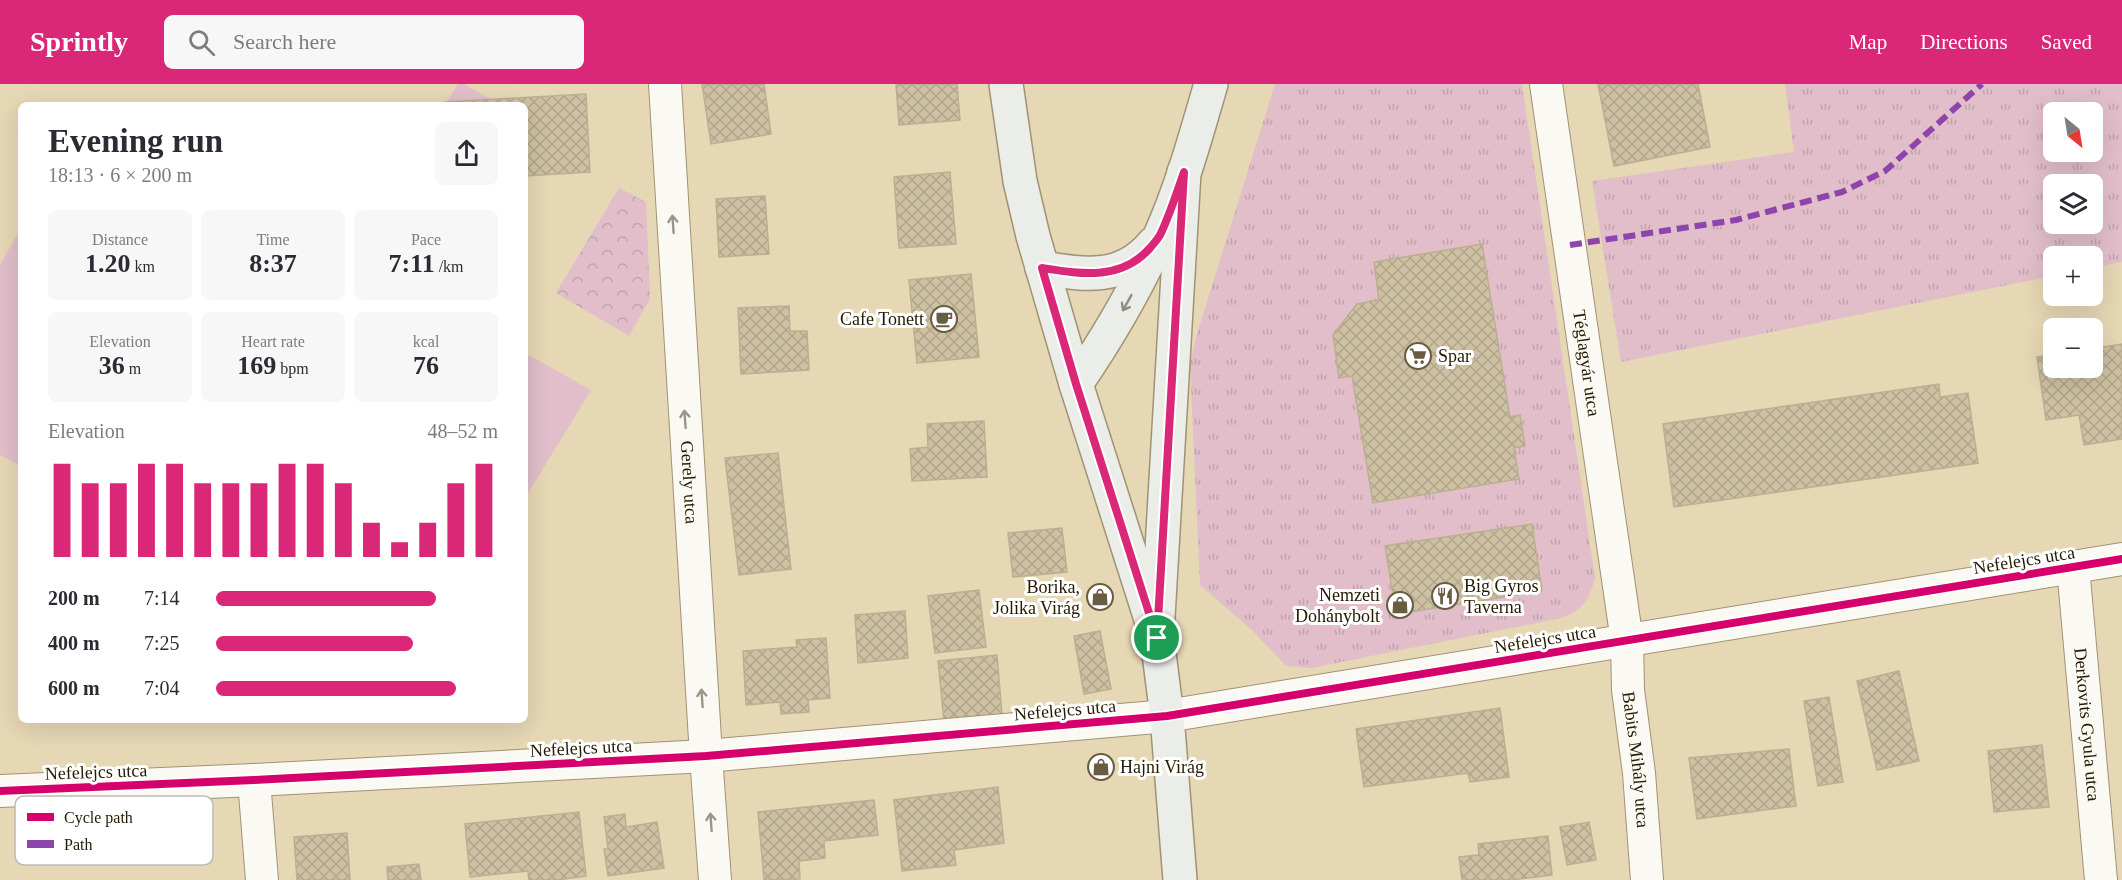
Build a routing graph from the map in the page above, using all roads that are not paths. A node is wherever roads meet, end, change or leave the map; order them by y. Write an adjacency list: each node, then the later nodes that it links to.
1 (665, 84): 14 (street, Gerely utca, one-way to 1)
2 (1006, 84): 7 (main road)
3 (1211, 84): 5 (main road)
4 (1546, 84): 12 (street, Téglagyár utca)
5 (1184, 172): 6 (main road); 11 (main road)
6 (1160, 235): 7 (main road); 8 (main road, one-way to 8)
7 (1042, 268): 8 (main road)
8 (1076, 384): 11 (main road)
9 (2122, 558): 10 (street, Nefelejcs utca)
10 (2073, 567): 12 (street, Nefelejcs utca); 21 (street, Derkovits Gyula utca)
11 (1157, 638): 13 (main road)
12 (1627, 641): 13 (street, Nefelejcs utca); 20 (street, Babits Mihály utca)
13 (1167, 716): 14 (street, Nefelejcs utca); 19 (main road)
14 (706, 756): 15 (street, Nefelejcs utca); 18 (street, Gerely utca, one-way to 14)
15 (254, 780): 16 (street, Nefelejcs utca); 17 (street)
16 (0, 791)
17 (262, 880)
18 (715, 880)
19 (1180, 880)
20 (1647, 880)
21 (2101, 880)

